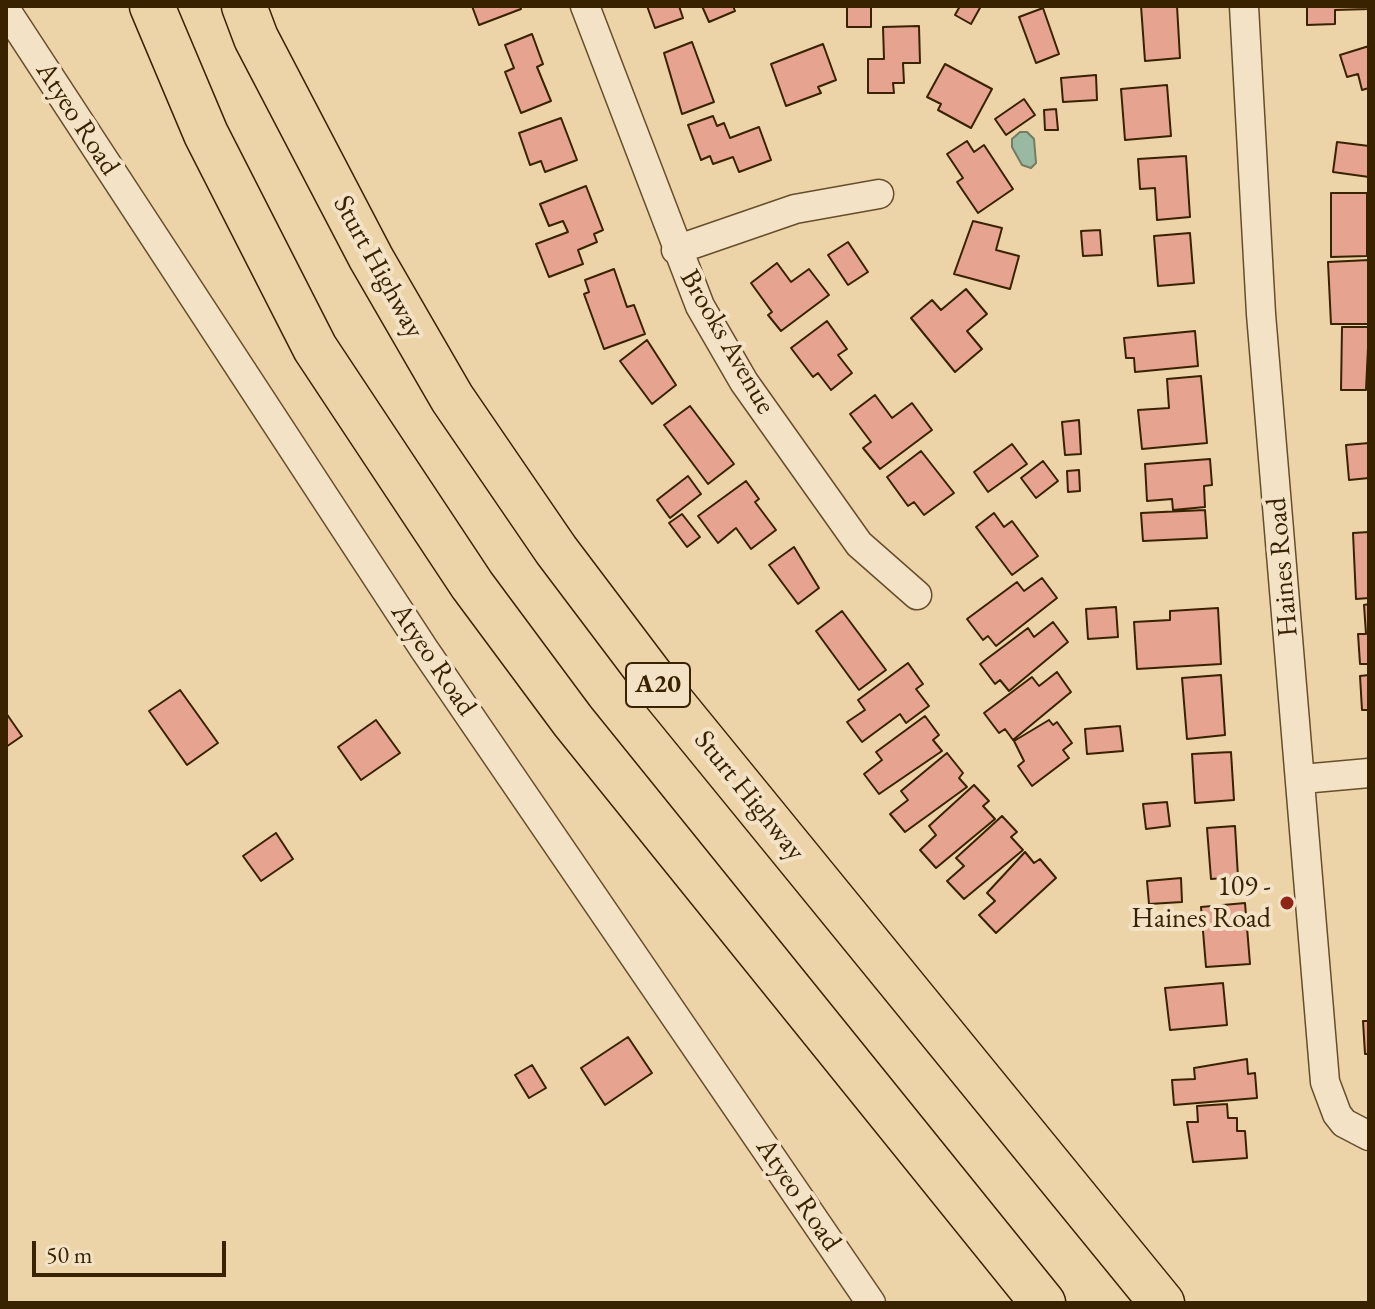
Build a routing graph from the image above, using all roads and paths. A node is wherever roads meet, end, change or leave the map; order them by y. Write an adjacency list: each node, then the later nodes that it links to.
1 (152, 6): 13 (highway)
2 (244, 6): 14 (highway, Sturt Highway / A20)
3 (585, 6): 7 (street, Brooks Avenue)
4 (1244, 6): 10 (street, Haines Road)
5 (6, 10): 12 (street, Atyeo Road)
6 (879, 194): 7 (street)
7 (676, 250): 8 (street, Brooks Avenue)
8 (917, 595)
9 (1369, 773): 10 (street)
10 (1302, 779): 11 (street, Haines Road)
11 (1357, 1129)
12 (871, 1303)
13 (1043, 1303)
14 (1162, 1303)

